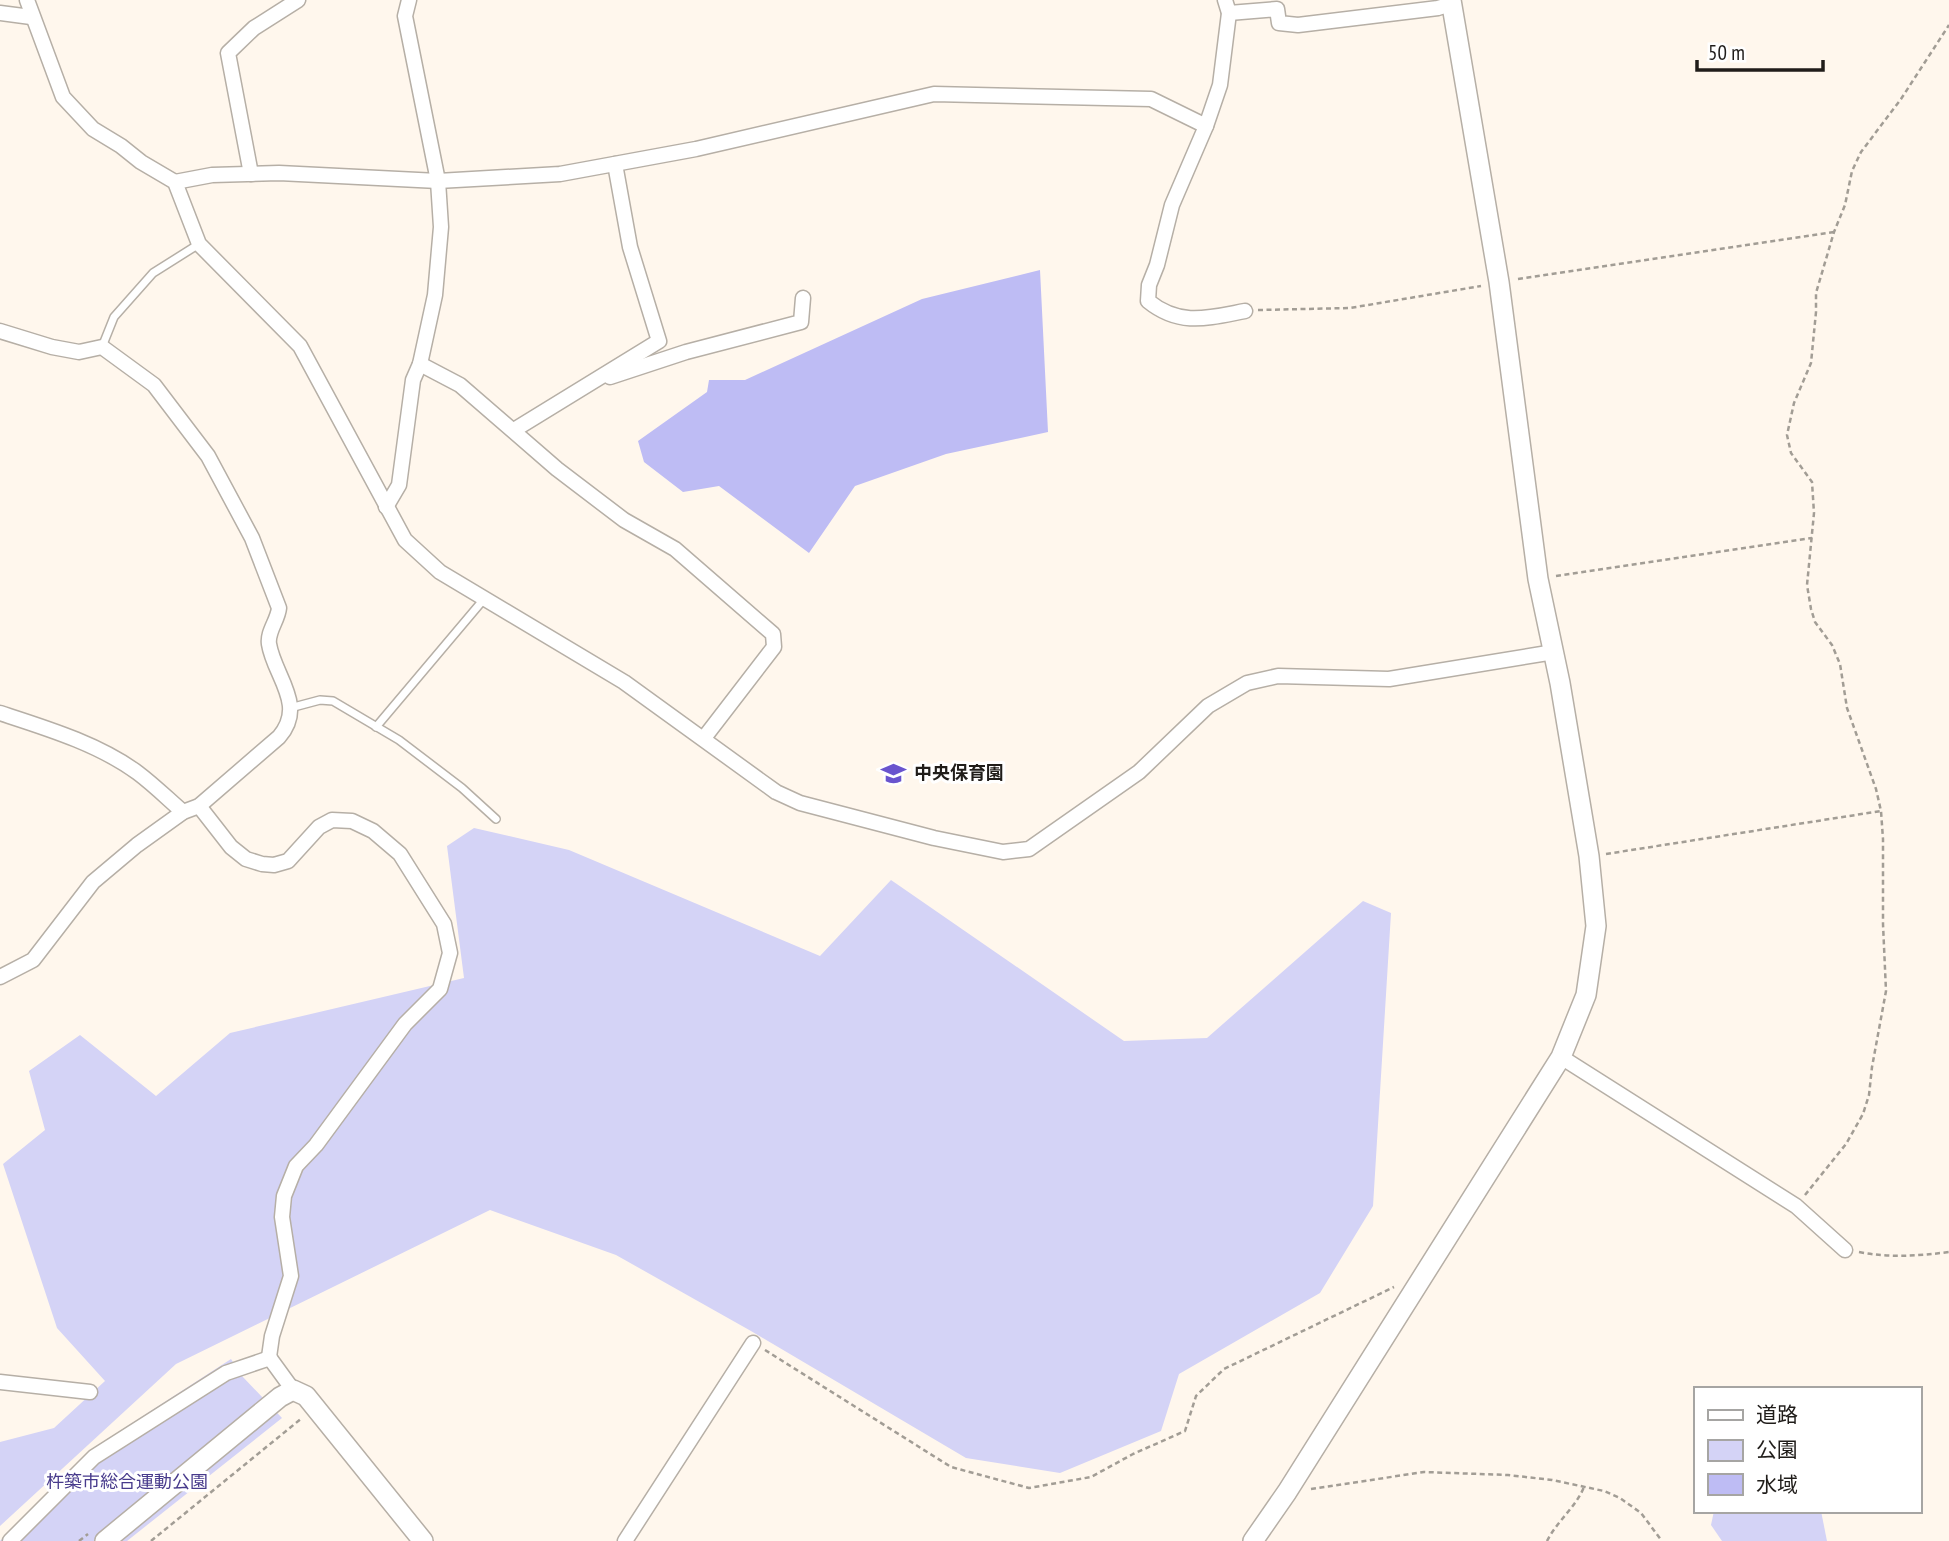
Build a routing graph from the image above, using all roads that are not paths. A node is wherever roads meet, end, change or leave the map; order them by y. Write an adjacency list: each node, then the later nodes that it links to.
1 (27, 0): 7 (street)
2 (298, 0): 10 (street)
3 (409, 0): 11 (street)
4 (1451, 2): 5 (street); 23 (street)
5 (1227, 6): 8 (street)
6 (0, 13): 7 (street)
7 (31, 16): 12 (street)
8 (1206, 126): 9 (street); 15 (street)
9 (615, 164): 11 (street); 19 (street)
10 (251, 174): 11 (street); 12 (street)
11 (438, 181): 18 (street)
12 (176, 182): 13 (street)
13 (199, 244): 17 (lane); 21 (street)
14 (803, 298): 19 (street)
15 (1245, 311)
16 (0, 331): 17 (street)
17 (102, 347): 24 (street)
18 (420, 364): 20 (street); 21 (street)
19 (595, 380): 20 (street)
20 (514, 430): 27 (street)
21 (386, 508): 22 (street)
22 (485, 598): 26 (lane); 27 (street)
23 (1554, 652): 27 (street); 32 (street)
24 (290, 708): 26 (lane); 28 (street)
25 (0, 713): 29 (street)
26 (376, 727): 30 (lane)
27 (704, 738)
28 (199, 806): 29 (street); 35 (street)
29 (183, 812): 31 (street)
30 (496, 819)
31 (0, 977)
32 (1561, 1057): 33 (street); 43 (street)
33 (1845, 1250)
34 (753, 1343): 42 (street)
35 (270, 1358): 37 (street); 39 (street)
36 (0, 1382): 38 (street)
37 (293, 1390): 40 (street); 41 (street)
38 (90, 1392)
39 (10, 1541)
40 (105, 1541)
41 (424, 1541)
42 (625, 1541)
43 (1253, 1541)

